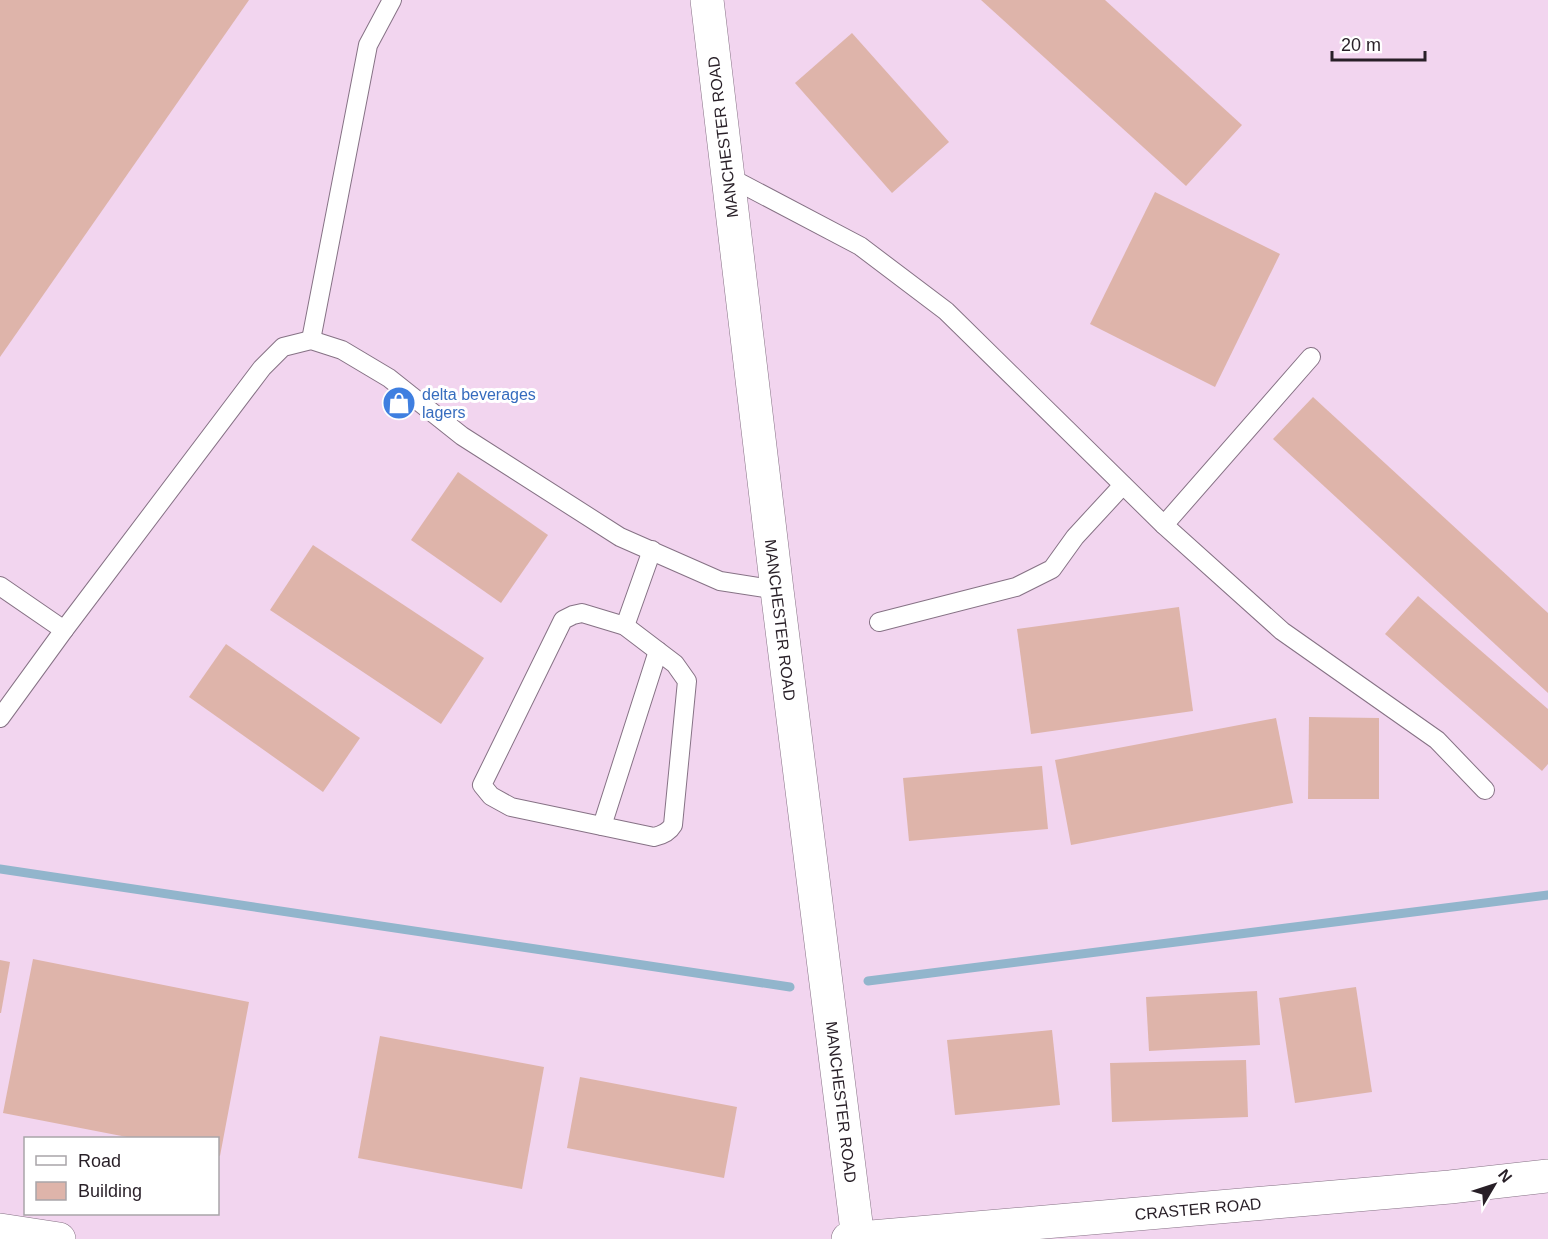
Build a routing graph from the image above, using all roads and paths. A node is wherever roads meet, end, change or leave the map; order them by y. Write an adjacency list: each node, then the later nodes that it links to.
1 (392, 0): 4 (lane)
2 (707, 0): 3 (street, MANCHESTER ROAD)
3 (727, 176): 6 (lane); 10 (street, MANCHESTER ROAD)
4 (311, 340): 8 (lane); 13 (lane)
5 (1311, 357): 7 (lane)
6 (1123, 485): 7 (lane); 11 (lane)
7 (1164, 525): 16 (lane)
8 (652, 550): 10 (lane); 12 (lane)
9 (0, 586): 13 (lane)
10 (777, 590): 22 (street, MANCHESTER ROAD)
11 (879, 622)
12 (625, 626): 14 (lane); 17 (lane)
13 (64, 630): 15 (lane)
14 (658, 651): 17 (lane); 17 (lane)
15 (0, 718)
16 (1485, 790)
17 (602, 826)
18 (1548, 1176): 22 (street, CRASTER ROAD)
19 (0, 1230): 20 (street)
20 (59, 1239)
21 (848, 1239): 22 (street, CRASTER ROAD)
22 (858, 1239)

